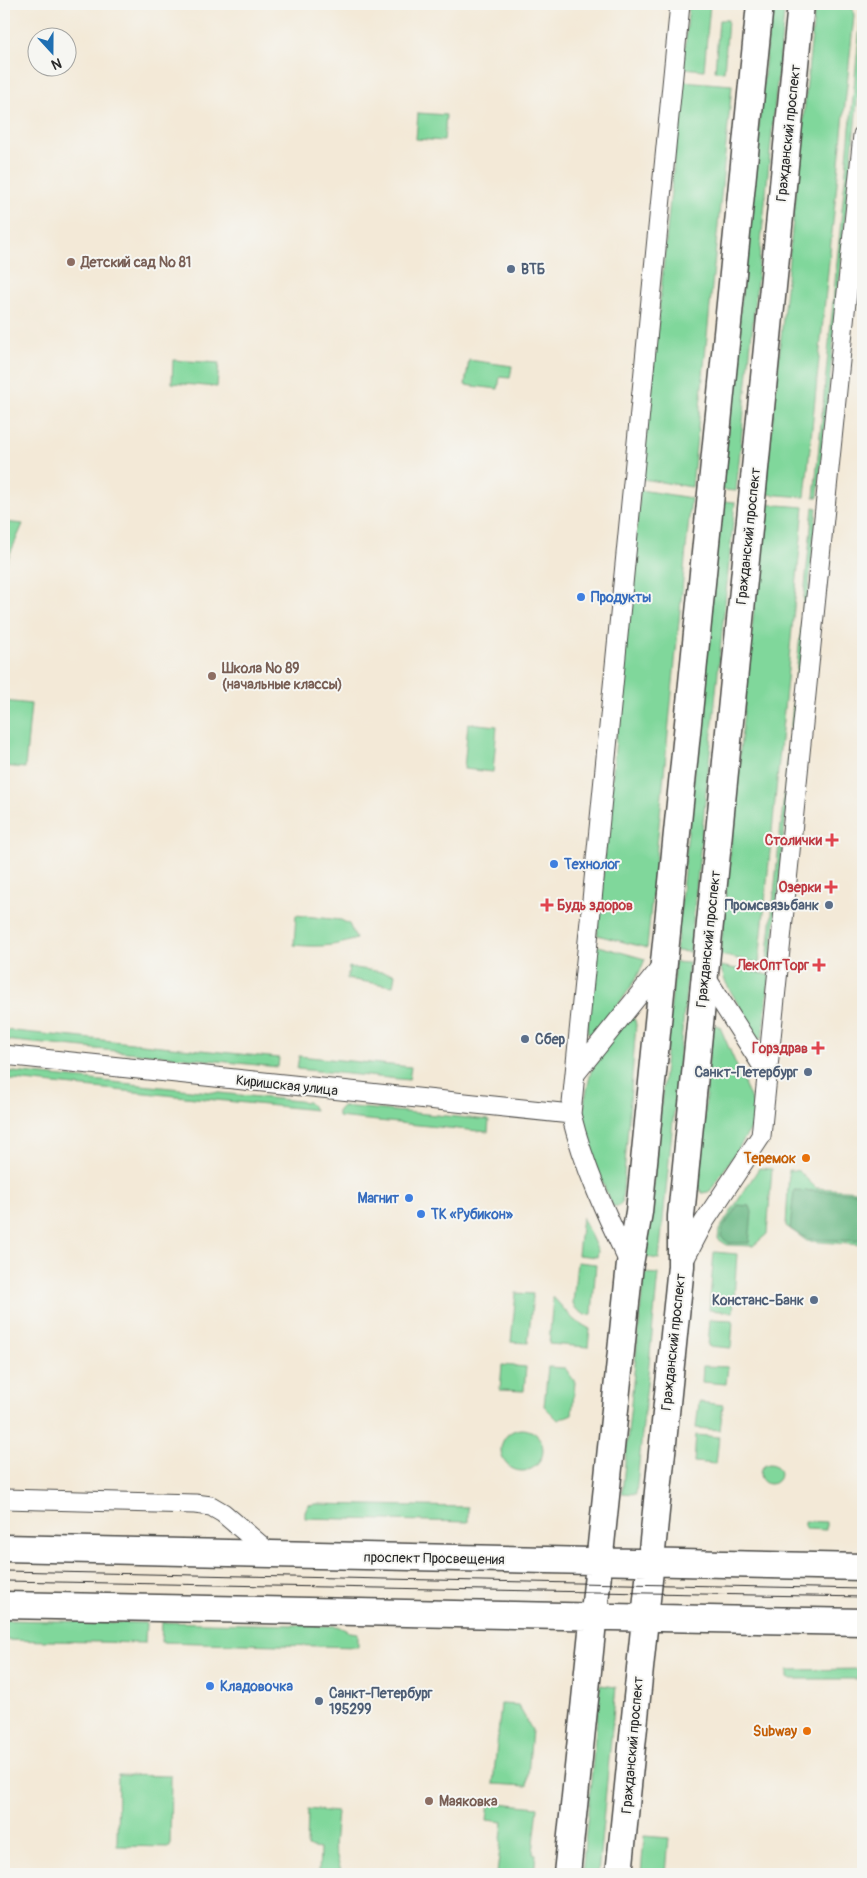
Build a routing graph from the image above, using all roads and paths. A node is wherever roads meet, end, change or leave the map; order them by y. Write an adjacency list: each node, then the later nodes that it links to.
1 (680, 4): 9 (street)
2 (760, 4): 5 (main road)
3 (801, 4): 6 (main road, Гражданский проспект)
4 (863, 136): 8 (street)
5 (663, 965): 9 (street); 11 (main road)
6 (705, 976): 8 (street); 12 (main road, Гражданский проспект)
7 (4, 1055): 10 (street, Киришская улица)
8 (767, 1073): 12 (street)
9 (576, 1074): 10 (street)
10 (571, 1114): 11 (street)
11 (630, 1264): 16 (main road)
12 (681, 1266): 17 (main road, Гражданский проспект)
13 (4, 1499): 15 (street)
14 (4, 1548): 15 (main road, проспект Просвещения)
15 (271, 1554): 16 (main road, проспект Просвещения)
16 (598, 1561): 17 (main road, проспект Просвещения); 20 (main road)
17 (650, 1563): 18 (main road, проспект Просвещения); 21 (main road, Гражданский проспект)
18 (863, 1567)
19 (4, 1605): 20 (main road)
20 (593, 1617): 21 (main road); 23 (main road)
21 (644, 1618): 22 (main road); 24 (main road, Гражданский проспект)
22 (863, 1622)
23 (567, 1874)
24 (619, 1874)

